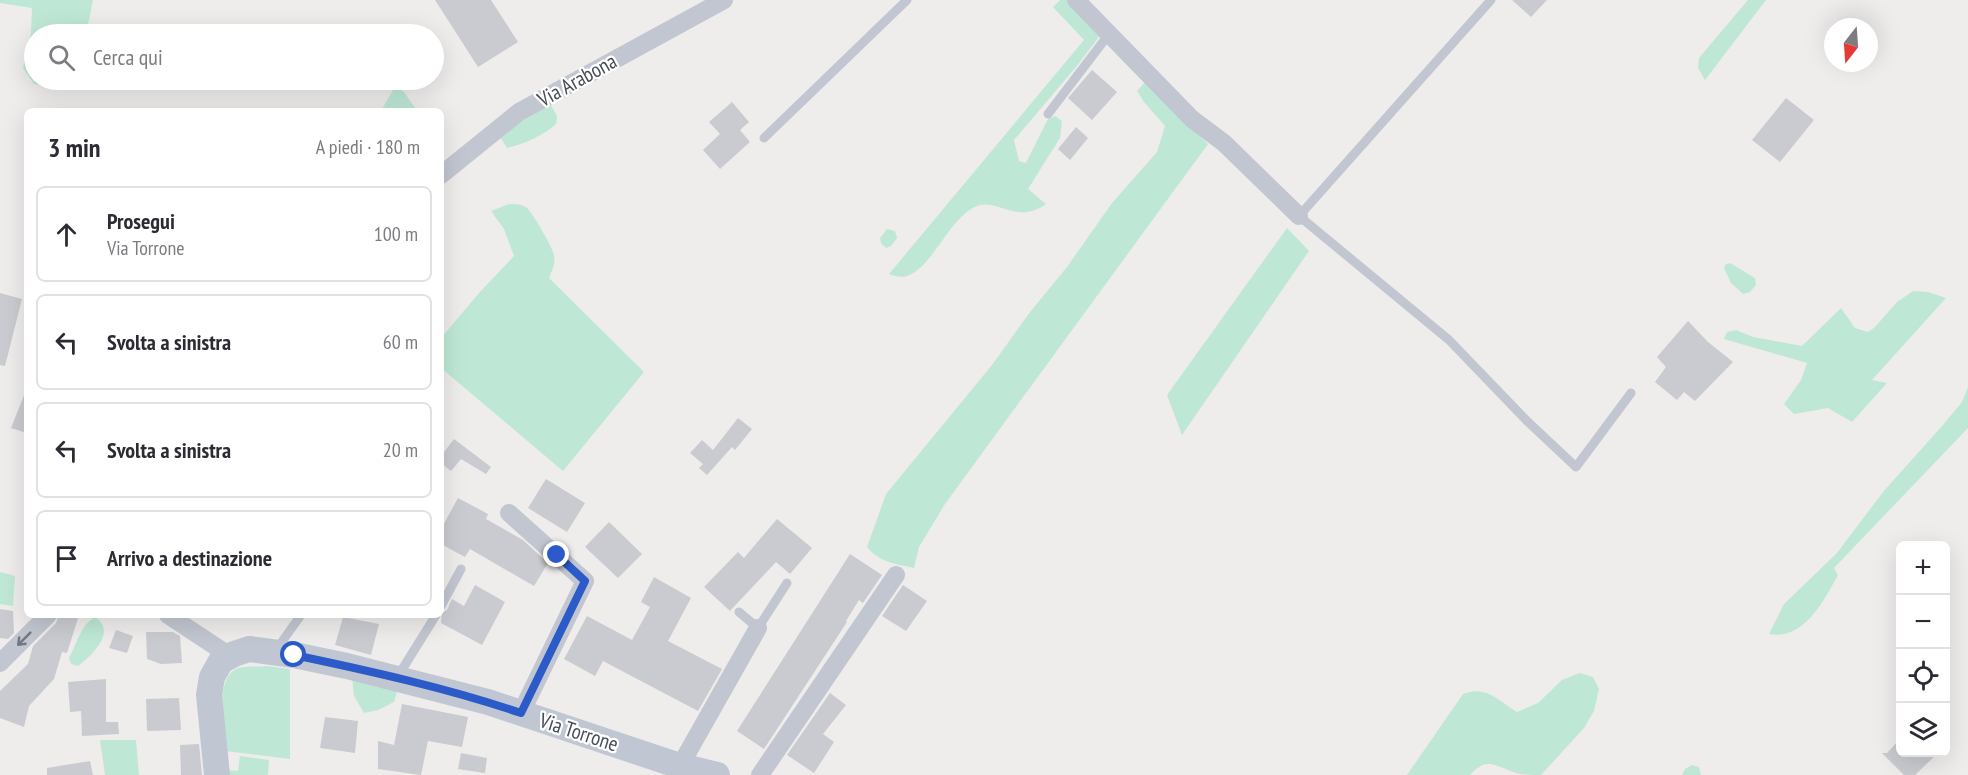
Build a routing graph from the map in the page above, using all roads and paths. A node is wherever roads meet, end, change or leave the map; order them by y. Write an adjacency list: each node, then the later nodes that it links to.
1 (724, 0): 8 (street, Via Arabona)
2 (907, 0): 7 (lane)
3 (1076, 0): 5 (street)
4 (1491, 0): 9 (lane)
5 (1108, 34): 6 (lane); 9 (street)
6 (1048, 114)
7 (764, 138)
8 (444, 174)
9 (1299, 216): 10 (lane)
10 (1631, 393)
11 (509, 513): 26 (street)
12 (461, 569): 15 (lane)
13 (896, 575): 30 (street)
14 (787, 583): 21 (lane)
15 (444, 600)
16 (738, 612): 21 (lane)
17 (45, 618): 24 (street, one-way to 24)
18 (172, 618): 23 (street)
19 (299, 618): 22 (lane)
20 (434, 618): 25 (lane)
21 (758, 628): 27 (street)
22 (274, 652): 23 (main road, Via Torrone); 25 (main road, Via Torrone)
23 (230, 656): 28 (main road)
24 (0, 663)
25 (397, 678): 26 (main road, Via Torrone)
26 (521, 713): 27 (main road, Via Torrone)
27 (670, 767): 29 (main road, Via Torrone)
28 (217, 775)
29 (717, 775)
30 (760, 775)

